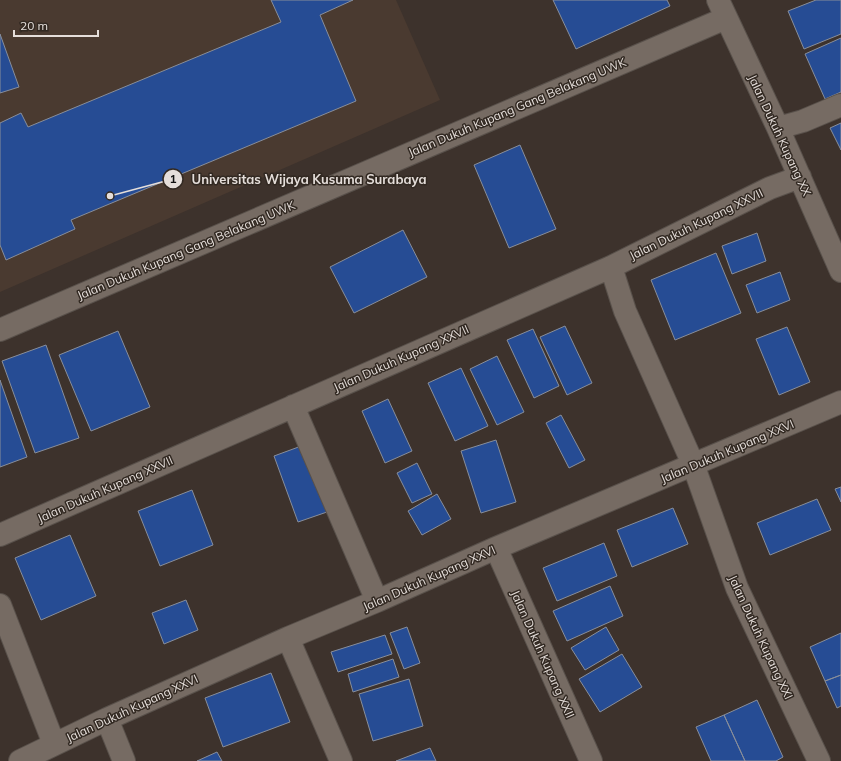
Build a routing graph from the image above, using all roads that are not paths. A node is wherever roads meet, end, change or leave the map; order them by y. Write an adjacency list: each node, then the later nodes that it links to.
1 (722, 9): 3 (street, Jalan Dukuh Kupang XX); 7 (street, Jalan Dukuh Kupang Gang Belakang UWK)
2 (841, 105): 3 (street)
3 (778, 128): 4 (street, Jalan Dukuh Kupang XX)
4 (800, 177): 5 (street, Jalan Dukuh Kupang XXVII); 6 (street, Jalan Dukuh Kupang XX)
5 (611, 267): 9 (street, Jalan Dukuh Kupang XXVII); 10 (street, Jalan Dukuh Kupang XXI)
6 (841, 271)
7 (0, 330)
8 (841, 402): 10 (street, Jalan Dukuh Kupang XXVI)
9 (293, 406): 11 (street, Jalan Dukuh Kupang XXVII); 13 (street)
10 (693, 464): 12 (street, Jalan Dukuh Kupang XXVI); 22 (street, Jalan Dukuh Kupang XXI)
11 (0, 535)
12 (496, 548): 13 (street, Jalan Dukuh Kupang XXVI); 21 (street, Jalan Dukuh Kupang XXII)
13 (377, 601): 15 (street, Jalan Dukuh Kupang XXVI)
14 (0, 605): 17 (street)
15 (288, 638): 16 (street, Jalan Dukuh Kupang XXVI); 20 (street)
16 (107, 719): 17 (street, Jalan Dukuh Kupang XXVI); 19 (street)
17 (54, 744): 18 (street, Jalan Dukuh Kupang XXVI)
18 (20, 761)
19 (124, 761)
20 (341, 761)
21 (591, 761)
22 (819, 761)

